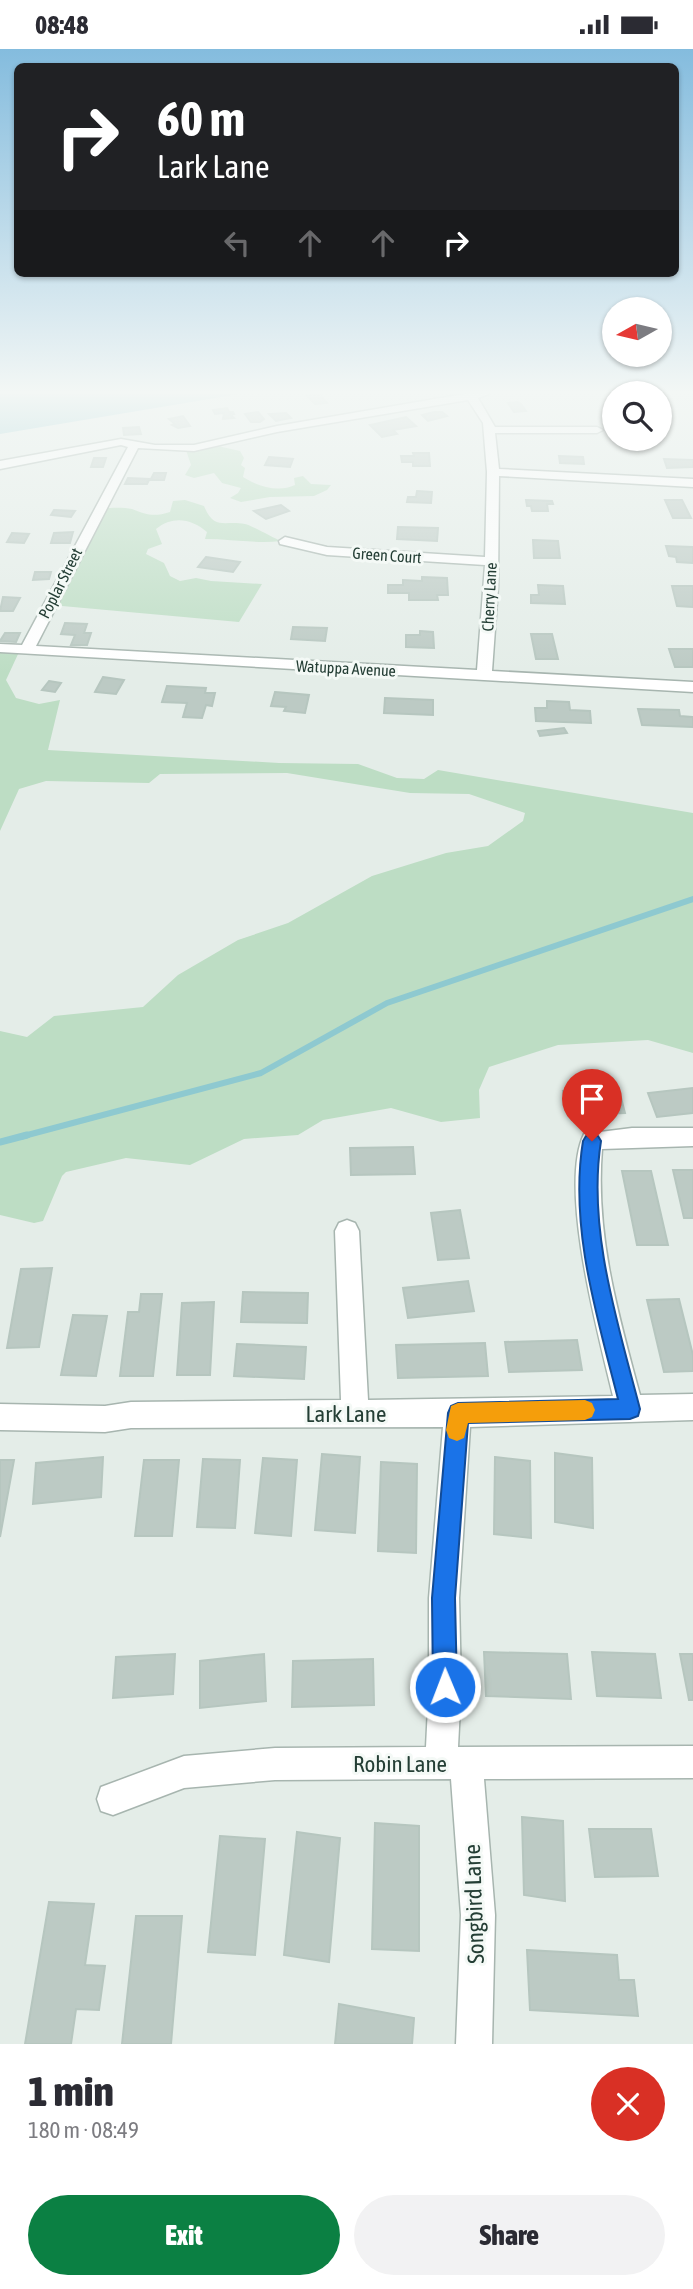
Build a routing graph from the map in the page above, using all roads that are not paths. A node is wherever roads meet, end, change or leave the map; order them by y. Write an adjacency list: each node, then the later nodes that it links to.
1 (111, 487): 6 (street, Poplar Street)
2 (493, 487): 4 (street, Cherry Lane)
3 (285, 541): 4 (street, Green Court)
4 (491, 561): 7 (street, Cherry Lane)
5 (0, 648): 6 (street, Watuppa Avenue)
6 (27, 649): 7 (street, Watuppa Avenue)
7 (484, 675): 8 (street, Watuppa Avenue)
8 (693, 687)
9 (693, 1137): 12 (street)
10 (347, 1231): 14 (street)
11 (693, 1407): 12 (street, Lark Lane)
12 (630, 1409): 13 (street, Lark Lane)
13 (458, 1413): 14 (street, Lark Lane); 17 (street, Songbird Lane)
14 (355, 1414): 15 (street, Lark Lane)
15 (0, 1417)
16 (693, 1762): 17 (street, Robin Lane)
17 (454, 1764): 18 (street, Robin Lane); 19 (street, Songbird Lane)
18 (113, 1799)
19 (474, 2044)

